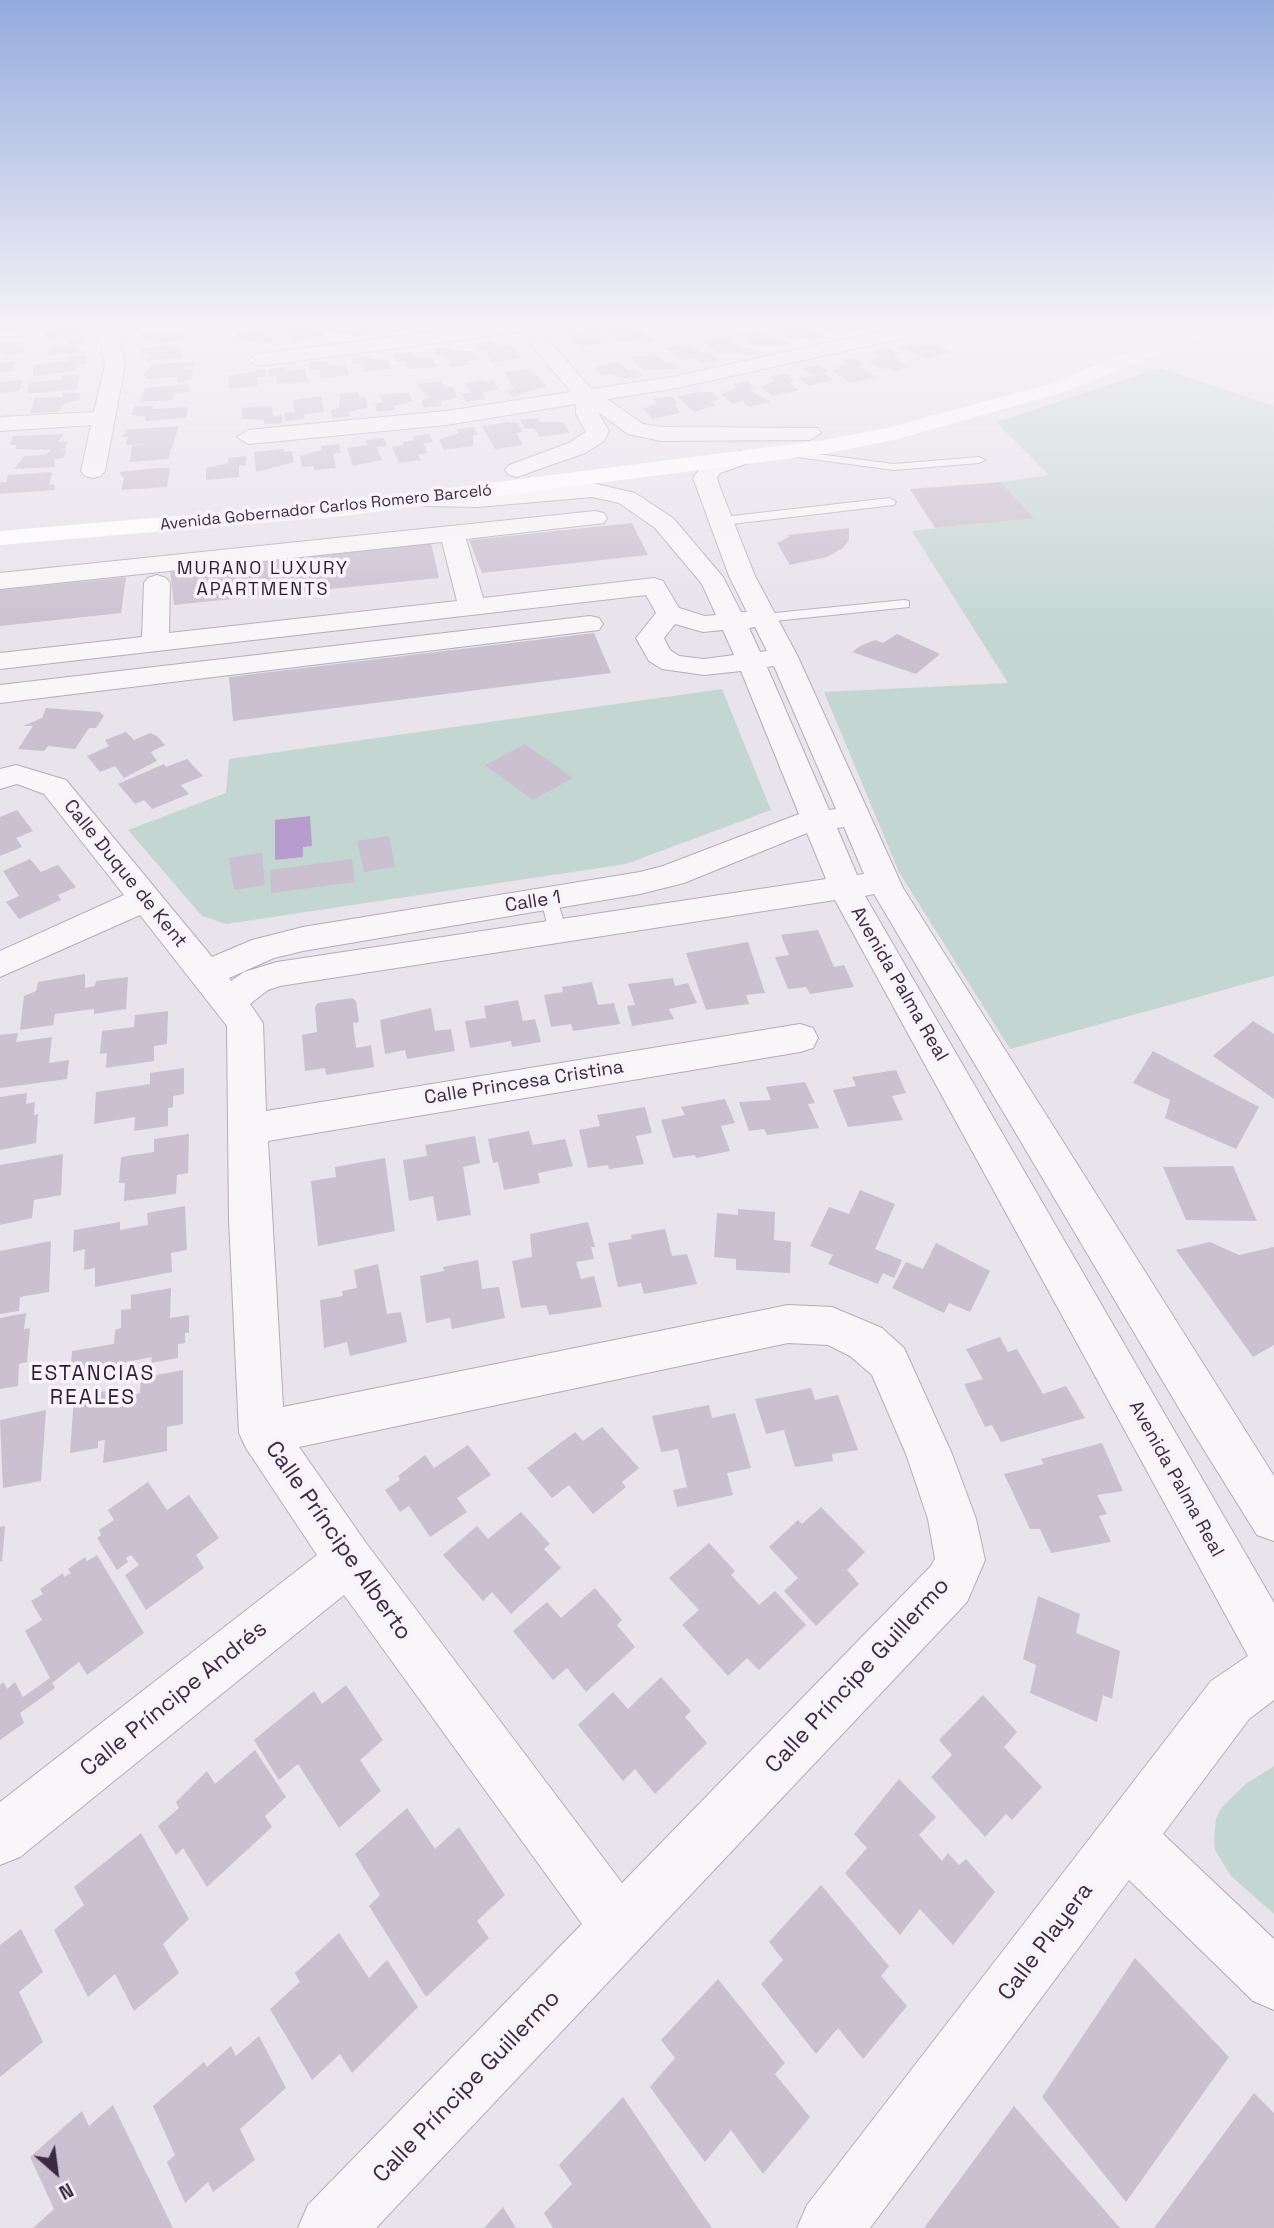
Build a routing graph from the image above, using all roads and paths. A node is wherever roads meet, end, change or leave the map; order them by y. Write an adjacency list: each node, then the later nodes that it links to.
1 (104, 427): 13 (street)
2 (352, 427): 8 (street)
3 (595, 427): 12 (street)
4 (631, 427): 7 (street)
5 (837, 427): 7 (main road, Avenida Gobernador Carlos Romero Barceló)
6 (915, 427): 9 (main road, Avenida Gobernador Carlos Romero Barceló)
7 (810, 433): 12 (main road, Avenida Gobernador Carlos Romero Barceló)
8 (248, 437)
9 (785, 453): 10 (main road, Avenida Gobernador Carlos Romero Barceló); 11 (lane)
10 (741, 458): 14 (main road, Avenida Gobernador Carlos Romero Barceló); 18 (street)
11 (979, 460)
12 (517, 470): 16 (main road, Avenida Gobernador Carlos Romero Barceló)
13 (93, 471)
14 (428, 499): 20 (main road, Avenida Gobernador Carlos Romero Barceló); 27 (street, Avenida Palma Real)
15 (890, 502): 18 (lane)
16 (0, 516)
17 (595, 518): 19 (street)
18 (723, 521): 26 (street, Avenida Palma Real)
19 (452, 533): 21 (street); 24 (street)
20 (0, 538)
21 (0, 581)
22 (157, 583): 30 (street)
23 (904, 604): 26 (lane)
24 (472, 607): 25 (street); 29 (street)
25 (669, 613): 27 (street); 33 (street)
26 (765, 618): 27 (street); 32 (street, Avenida Palma Real)
27 (732, 622): 33 (street, Avenida Palma Real)
28 (590, 624): 31 (street)
29 (318, 625): 30 (street); 31 (street)
30 (155, 643): 34 (street)
31 (322, 656): 35 (street)
32 (784, 657): 33 (street); 37 (street, Avenida Palma Real)
33 (750, 661): 38 (street, Avenida Palma Real)
34 (0, 662)
35 (0, 694)
36 (0, 780): 41 (street, Calle Duque de Kent)
37 (856, 815): 38 (street, Calle 1); 39 (street, Avenida Palma Real)
38 (816, 821): 40 (street, Avenida Palma Real); 42 (street, Calle 1)
39 (884, 881): 40 (street, Calle 1); 49 (street, Avenida Palma Real)
40 (844, 887): 43 (street, Calle 1); 51 (street, Avenida Palma Real)
41 (145, 899): 44 (street); 45 (street, Calle Duque de Kent)
42 (549, 899): 43 (lane); 45 (street, Calle 1)
43 (558, 932): 45 (street, Calle 1)
44 (0, 965)
45 (217, 988): 47 (street, Calle Príncipe Alberto)
46 (800, 1038): 47 (street, Calle Princesa Cristina)
47 (248, 1129): 48 (street, Calle Príncipe Alberto)
48 (262, 1433): 50 (street, Calle Príncipe Alberto); 55 (street, Calle Príncipe Guillermo)
49 (1274, 1518)
50 (349, 1560): 53 (street, Calle Príncipe Andrés); 55 (street, Calle Príncipe Alberto)
51 (1274, 1653)
52 (1274, 1669): 54 (street, Calle Playera)
53 (0, 1837)
54 (1126, 1838): 56 (street); 58 (street, Calle Playera)
55 (620, 1928): 57 (street, Calle Príncipe Guillermo)
56 (1274, 1980)
57 (331, 2228)
58 (830, 2228)

